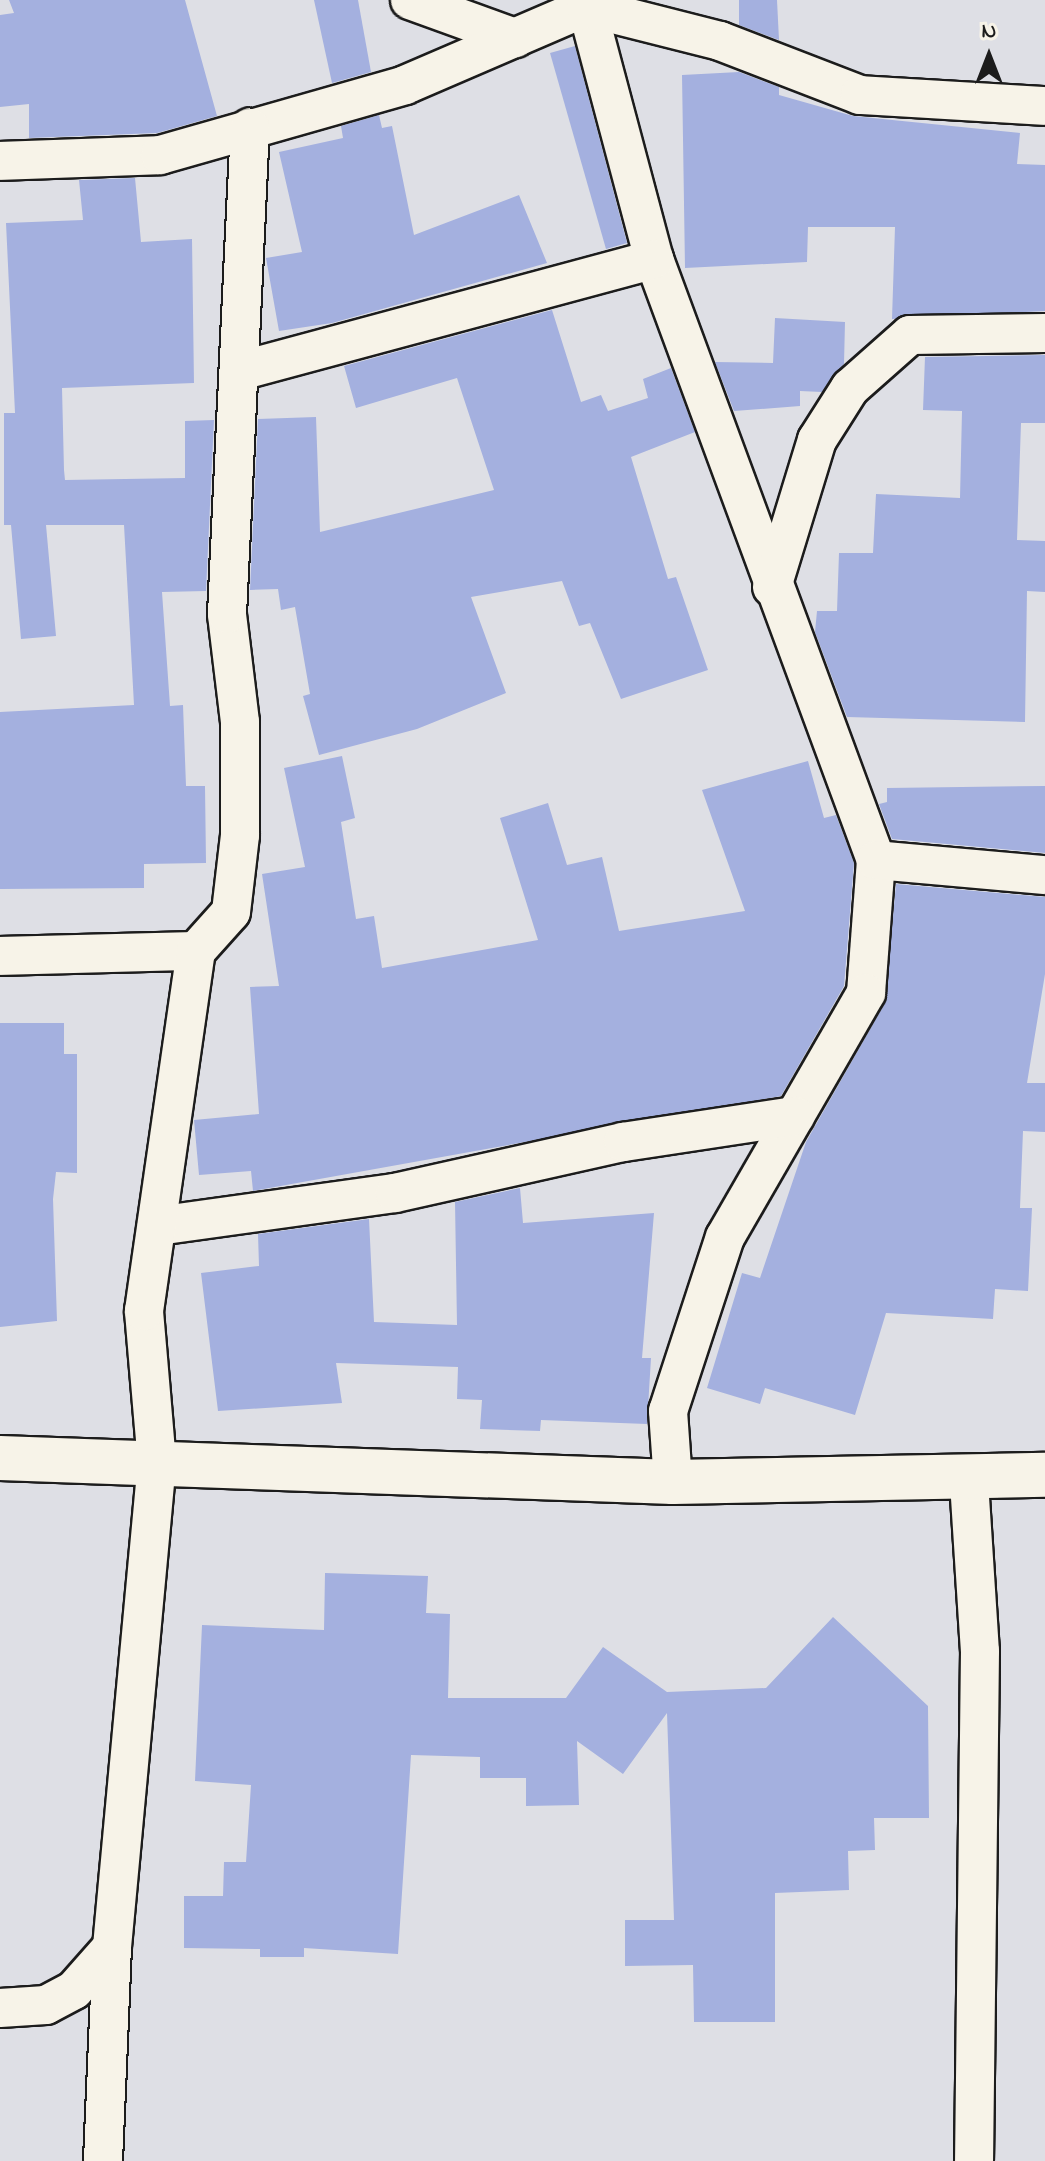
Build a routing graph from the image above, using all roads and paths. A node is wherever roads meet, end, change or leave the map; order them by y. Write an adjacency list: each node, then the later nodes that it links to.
1 (410, 0): 3 (street)
2 (586, 3): 3 (street); 4 (street); 7 (street)
3 (515, 38): 5 (street)
4 (1045, 106)
5 (250, 128): 6 (street); 9 (street)
6 (0, 161)
7 (654, 259): 9 (street); 10 (street)
8 (1045, 333): 10 (street)
9 (240, 371): 13 (street)
10 (772, 587): 11 (street)
11 (876, 860): 12 (street); 15 (street)
12 (1045, 875)
13 (196, 951): 14 (street); 16 (street)
14 (0, 956)
15 (795, 1116): 16 (street); 20 (street)
16 (157, 1226): 18 (street)
17 (0, 1458): 18 (street)
18 (157, 1463): 20 (street); 22 (street)
19 (1045, 1475): 21 (street)
20 (673, 1482): 21 (street)
21 (969, 1482): 25 (street)
22 (112, 1947): 23 (street); 24 (street)
23 (0, 2008)
24 (103, 2161)
25 (974, 2161)

